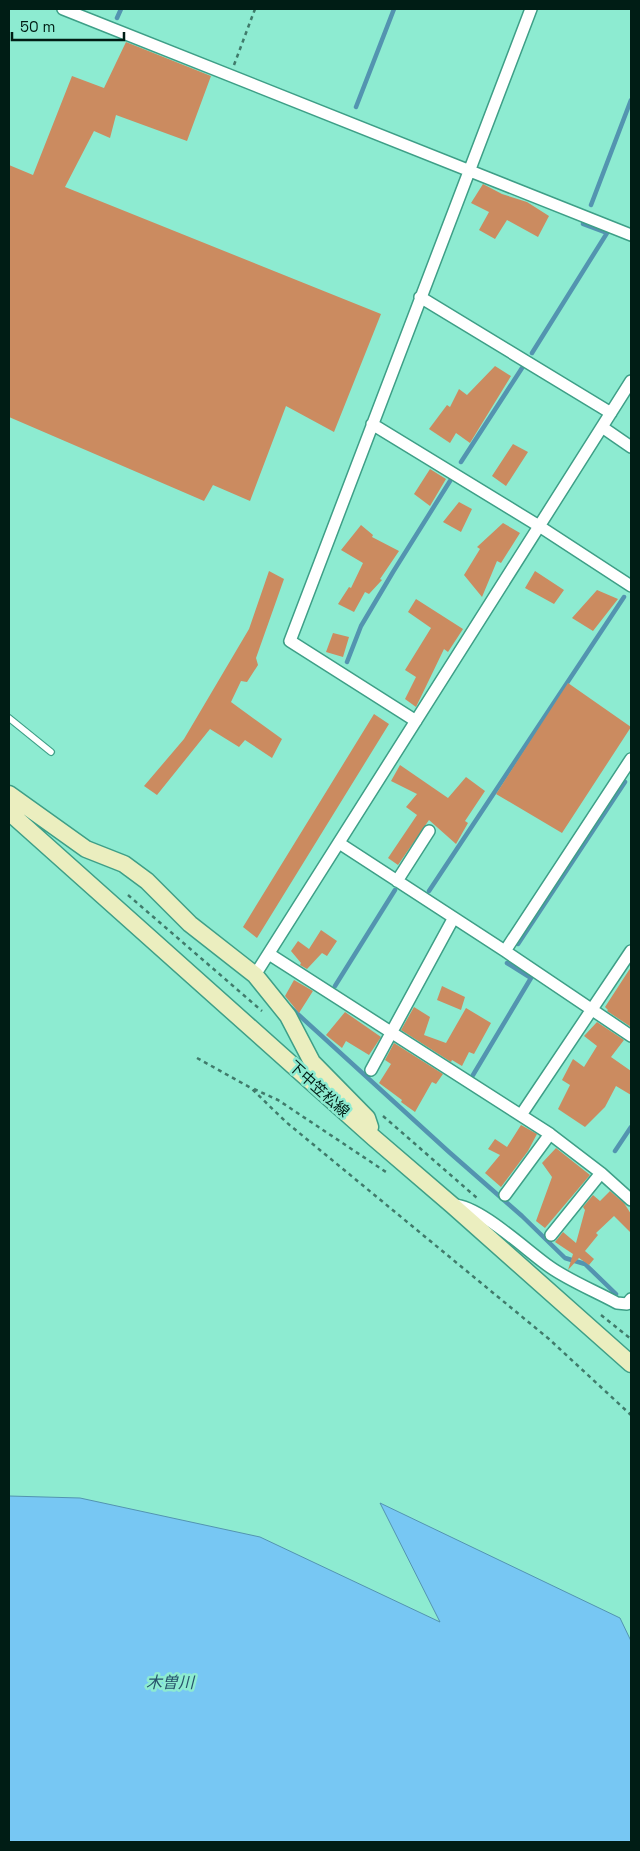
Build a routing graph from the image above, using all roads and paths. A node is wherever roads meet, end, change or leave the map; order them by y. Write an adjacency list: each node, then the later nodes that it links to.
1 (255, 9): 4 (path)
2 (532, 9): 5 (street)
3 (69, 10): 4 (street)
4 (229, 75): 5 (street)
5 (470, 171): 6 (street); 7 (street)
6 (631, 235)
7 (420, 296): 9 (street); 10 (street)
8 (631, 381): 9 (street)
9 (611, 413): 11 (street)
10 (372, 424): 13 (street); 16 (street)
11 (602, 427): 12 (street); 13 (street)
12 (631, 447)
13 (539, 526): 14 (street); 16 (street)
14 (631, 586)
15 (9, 718): 17 (lane)
16 (416, 721): 22 (street)
17 (51, 752)
18 (629, 766): 25 (street)
19 (9, 794): 28 (main road)
20 (9, 812): 37 (main road, 下中笠松線)
21 (428, 831): 23 (street)
22 (340, 843): 23 (street); 27 (street)
23 (397, 881): 24 (street)
24 (454, 919): 25 (street); 30 (street)
25 (505, 951): 29 (street)
26 (631, 951): 29 (street)
27 (269, 954): 28 (street); 30 (street)
28 (255, 975): 37 (main road)
29 (592, 1010): 31 (street); 35 (street)
30 (391, 1032): 33 (street); 35 (street)
31 (631, 1036)
32 (197, 1058): 34 (path)
33 (371, 1070)
34 (251, 1088): 38 (path); 46 (path)
35 (521, 1115): 36 (street)
36 (550, 1134): 39 (street); 40 (street)
37 (374, 1138): 42 (main road, 下中笠松線)
38 (394, 1173)
39 (601, 1173): 41 (street); 43 (street)
40 (504, 1195)
41 (631, 1200)
42 (452, 1205): 44 (street); 45 (main road, 下中笠松線)
43 (551, 1235)
44 (631, 1299)
45 (631, 1364)
46 (631, 1415)

